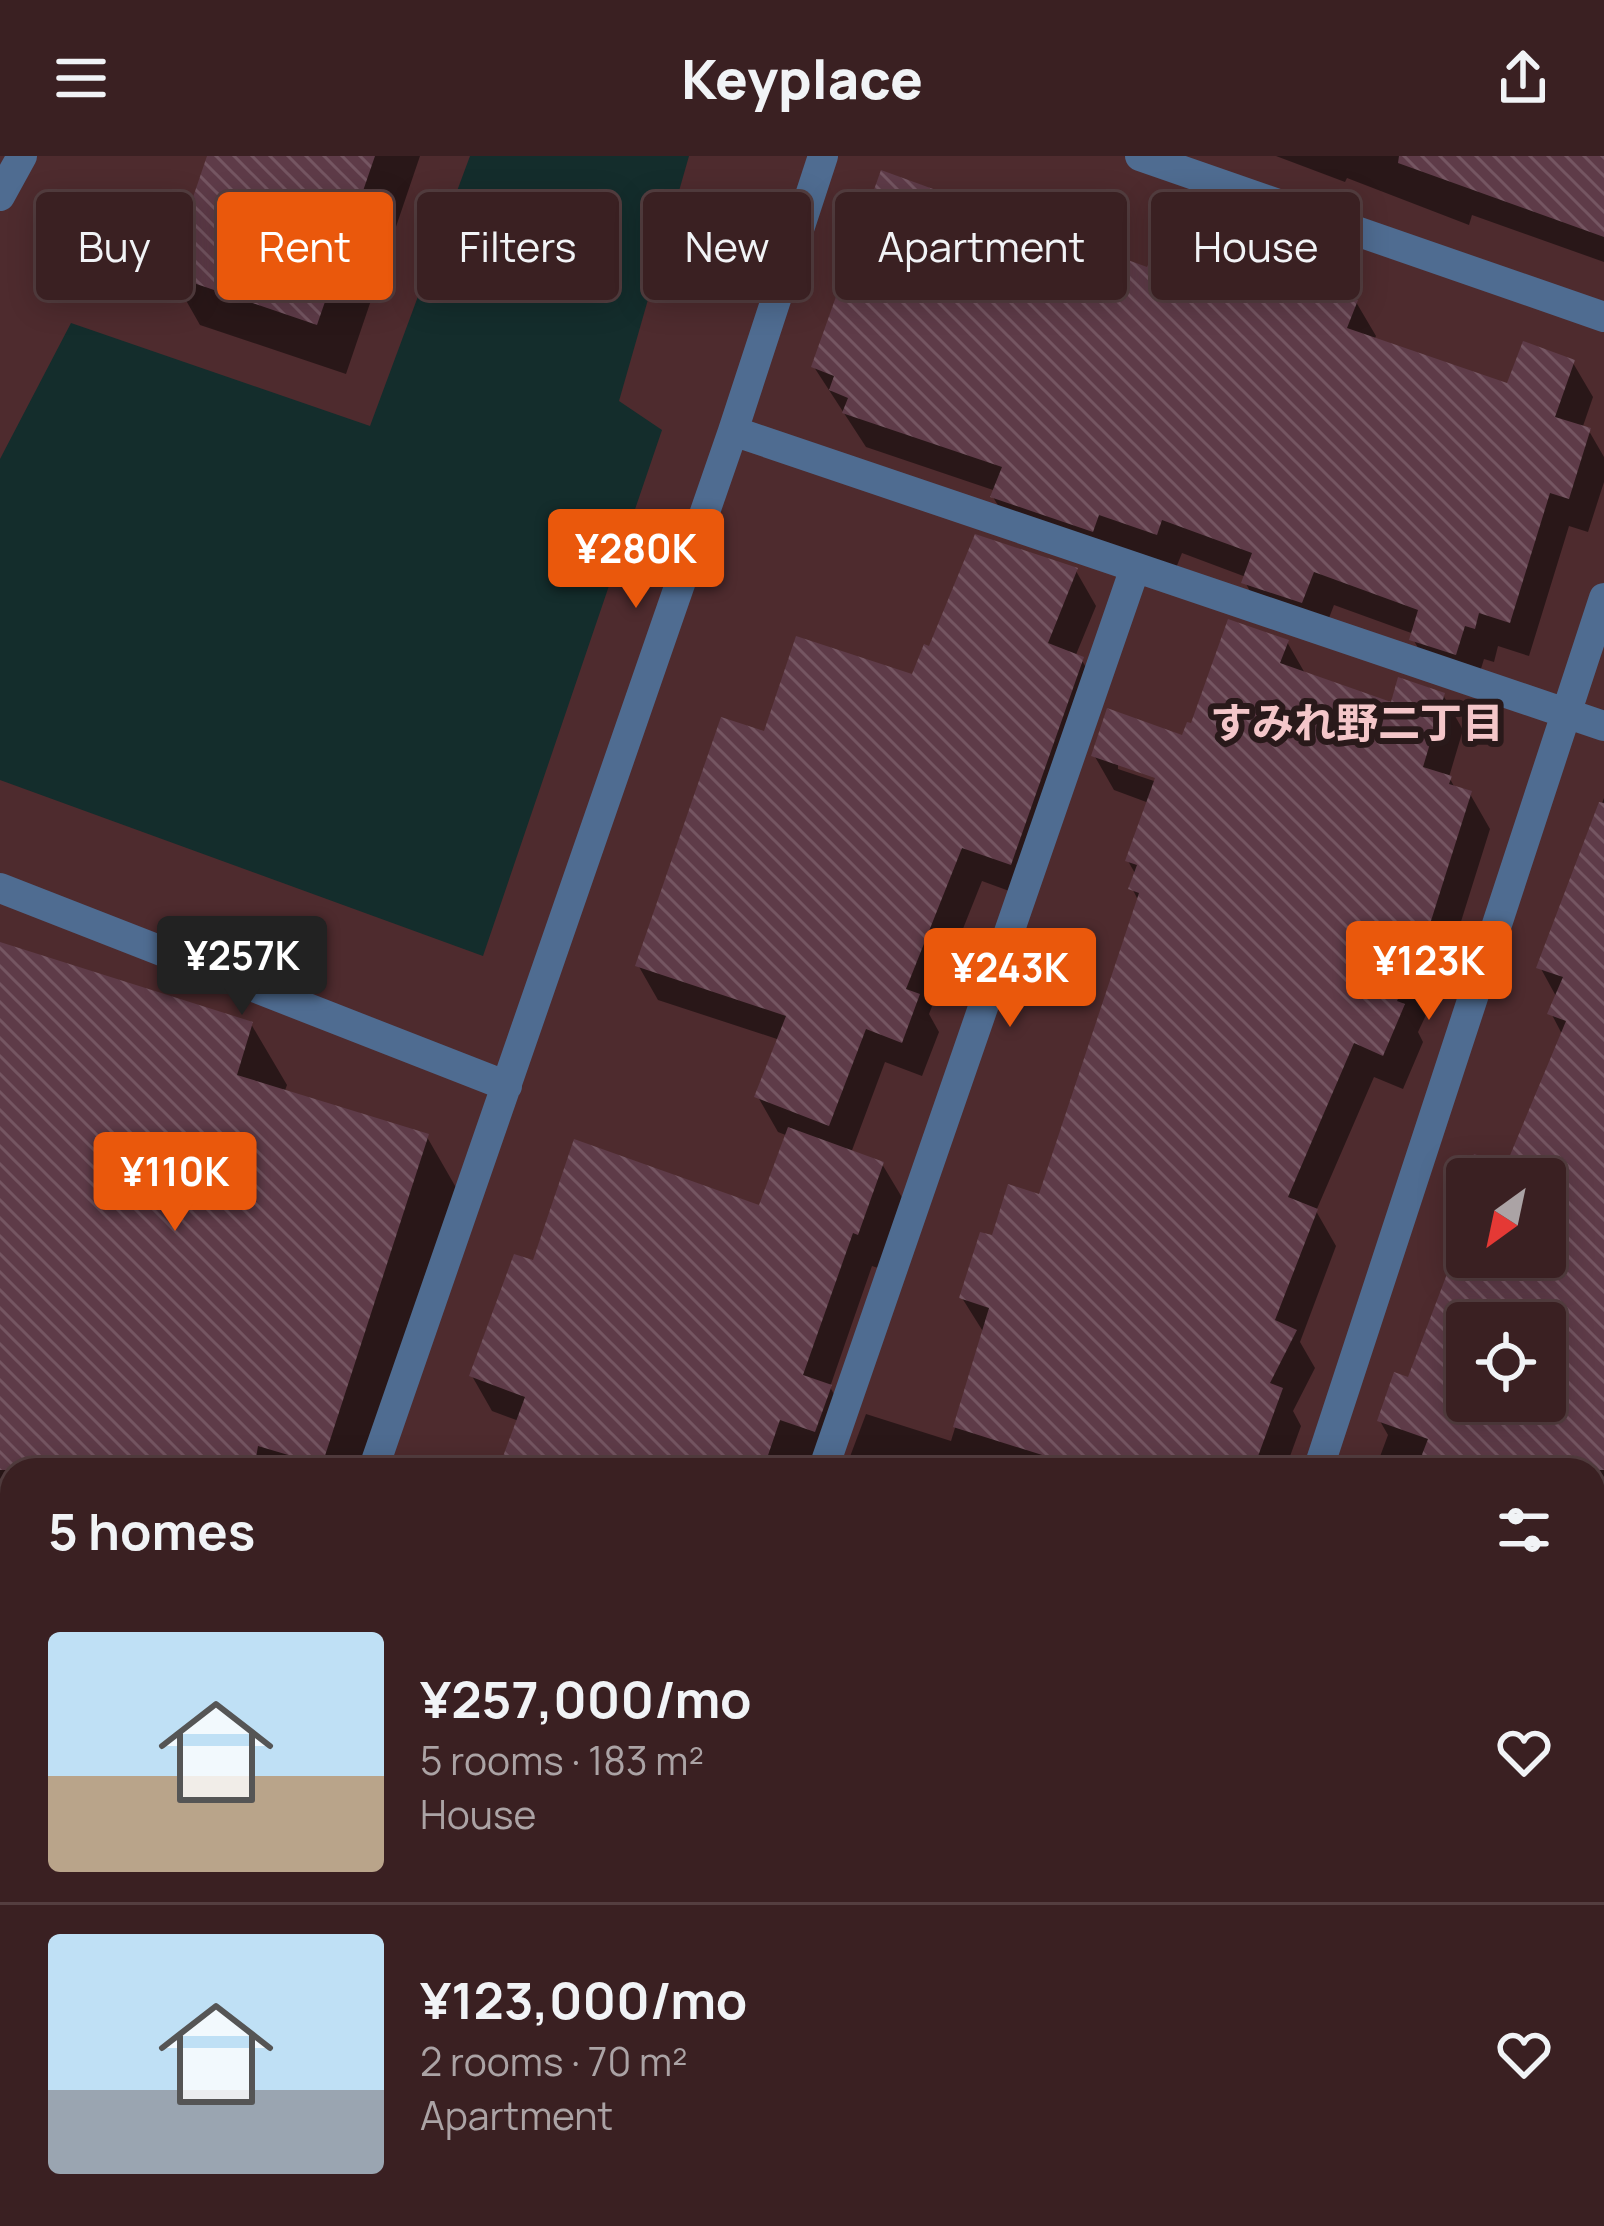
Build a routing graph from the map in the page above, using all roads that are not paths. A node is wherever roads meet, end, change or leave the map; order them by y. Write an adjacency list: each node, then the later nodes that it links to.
1 (22, 156): 4 (street)
2 (823, 156): 6 (street)
3 (1140, 156): 5 (street)
4 (0, 196)
5 (1604, 317)
6 (734, 431): 7 (street); 12 (street)
7 (1135, 568): 9 (street); 14 (street)
8 (1604, 598): 9 (street)
9 (1565, 712): 10 (street); 15 (street)
10 (1604, 726)
11 (0, 888): 12 (street)
12 (507, 1086): 13 (street)
13 (378, 1458)
14 (827, 1458)
15 (1322, 1458)

